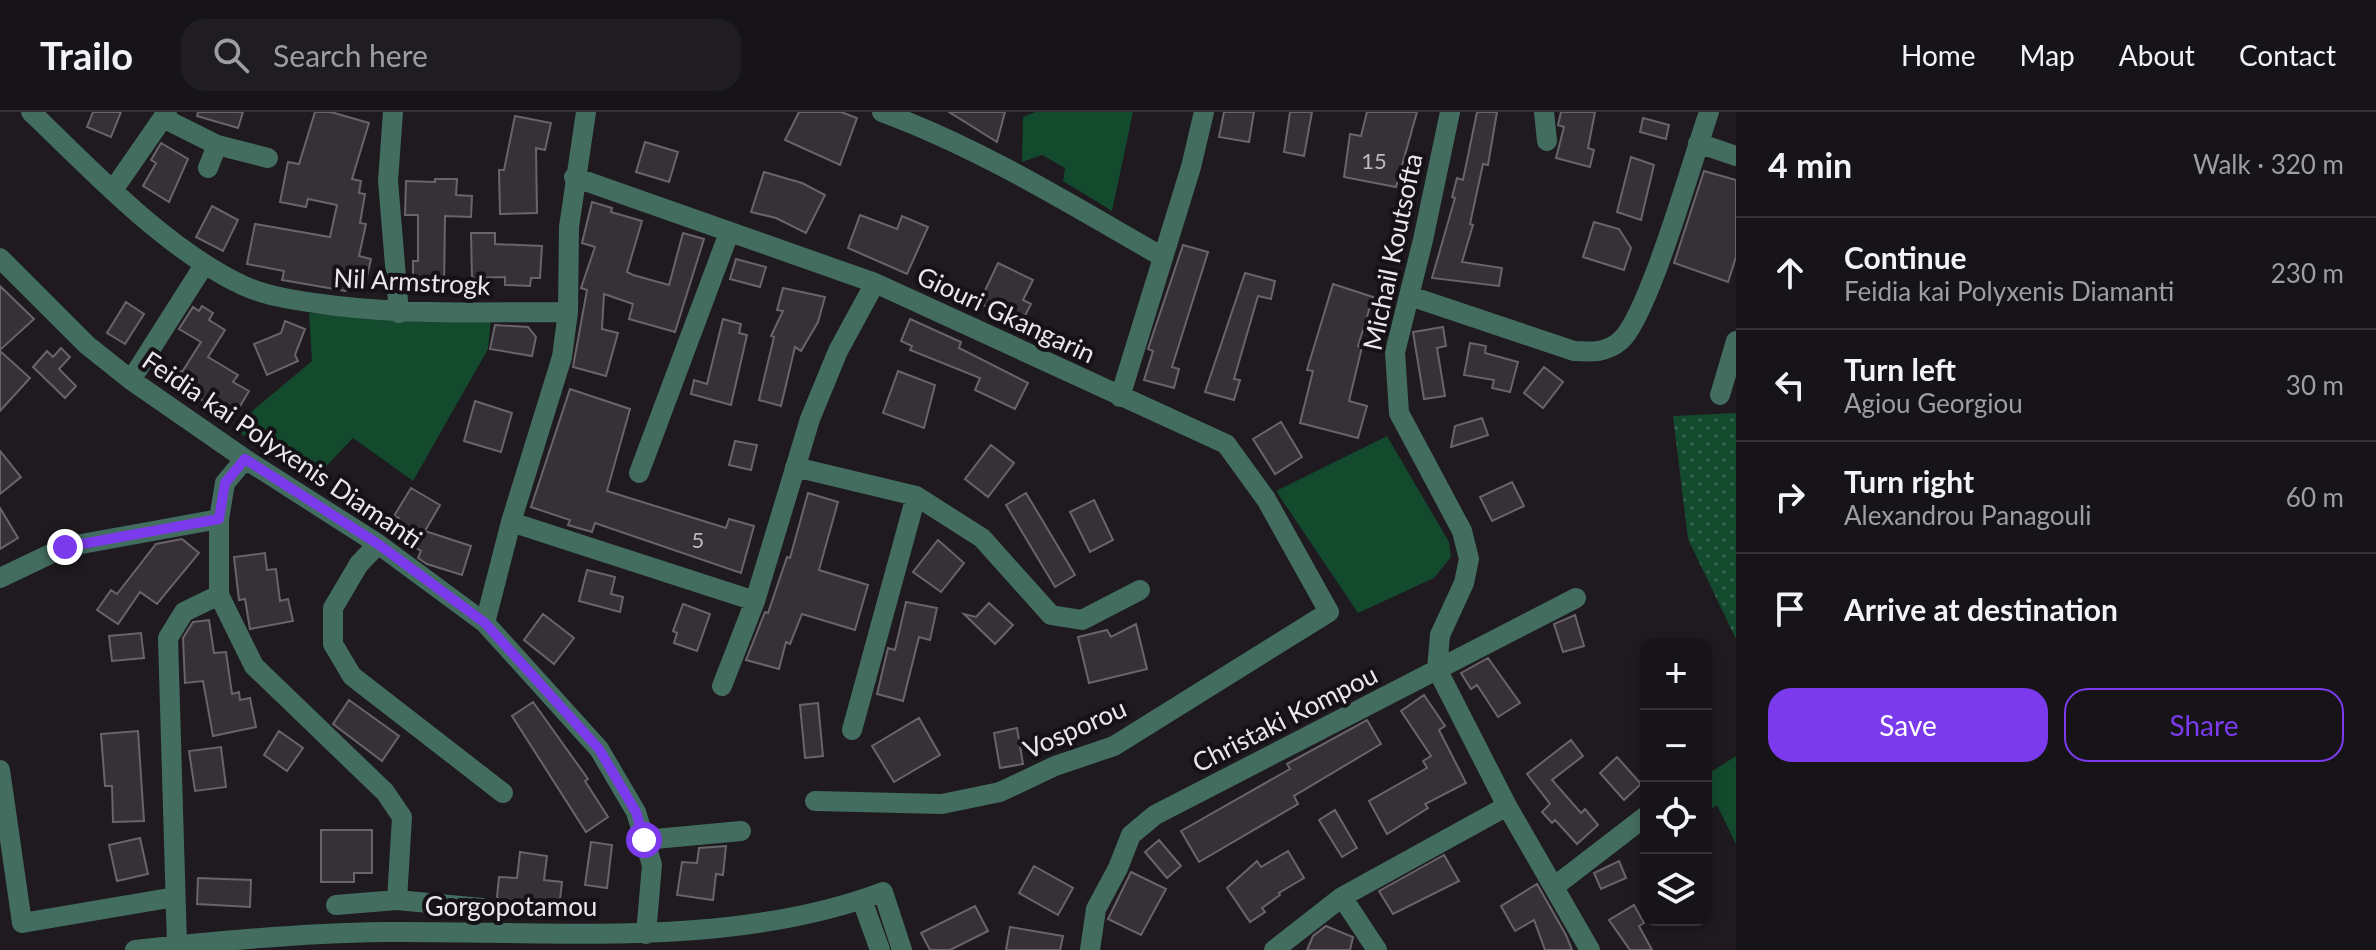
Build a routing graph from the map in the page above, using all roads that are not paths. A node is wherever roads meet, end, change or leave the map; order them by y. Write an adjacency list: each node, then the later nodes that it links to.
1 (31, 112): 17 (street, Nil Armstrogk)
2 (393, 112): 25 (street)
3 (586, 112): 16 (street)
4 (882, 112): 19 (street)
5 (1204, 112): 19 (street)
6 (1450, 112): 23 (street, Michail Koutsofta)
7 (1544, 112): 10 (street)
8 (1709, 112): 11 (street)
9 (166, 115): 12 (street); 17 (street)
10 (1547, 141)
11 (1698, 143): 13 (street); 23 (street)
12 (217, 145): 14 (street); 15 (street)
13 (1736, 156)
14 (268, 158)
15 (208, 168)
16 (574, 177): 18 (street, Giouri Gkangarin); 24 (street)
17 (113, 190): 21 (street, Nil Armstrogk)
18 (729, 233): 22 (street, Giouri Gkangarin); 32 (street)
19 (1161, 256): 29 (street)
20 (0, 258): 27 (street, Feidia kai Polyxenis Diamanti)
21 (204, 265): 25 (street, Nil Armstrogk); 27 (street)
22 (875, 283): 29 (street, Giouri Gkangarin); 31 (street)
23 (1410, 296): 44 (street, Michail Koutsofta)
24 (568, 312): 25 (street, Nil Armstrogk); 35 (street)
25 (399, 313)
26 (1736, 341): 28 (street)
27 (131, 380): 30 (street, Feidia kai Polyxenis Diamanti)
28 (1720, 395)
29 (1120, 397): 42 (street, Giouri Gkangarin)
30 (245, 459): 34 (street); 36 (street, Feidia kai Polyxenis Diamanti)
31 (795, 467): 33 (street); 41 (street)
32 (639, 473)
33 (916, 496): 38 (street); 46 (street)
34 (219, 519): 37 (street); 39 (street)
35 (511, 522): 41 (street); 43 (street)
36 (378, 544): 43 (street, Feidia kai Polyxenis Diamanti); 48 (street)
37 (0, 578)
38 (1140, 590)
39 (219, 595): 55 (street); 57 (street)
40 (1576, 598): 44 (street, Christaki Kompou)
41 (755, 601): 45 (street)
42 (1329, 612): 49 (street, Vosporou)
43 (485, 623): 53 (street, Feidia kai Polyxenis Diamanti)
44 (1437, 669): 50 (street); 68 (street, Christaki Kompou)
45 (722, 686)
46 (852, 730)
47 (0, 770): 55 (street)
48 (503, 793)
49 (815, 801)
50 (1507, 806): 54 (street); 56 (street)
51 (1640, 821): 54 (street)
52 (741, 831): 53 (street)
53 (644, 840): 61 (street, Feidia kai Polyxenis Diamanti)
54 (1555, 886): 71 (street)
55 (175, 897): 63 (street)
56 (1342, 897): 69 (street); 70 (street)
57 (397, 900): 59 (street); 60 (street)
58 (862, 900): 61 (street, Gorgopotamou); 66 (street); 67 (street, Gorgopotamou)
59 (336, 905)
60 (492, 909)
61 (646, 934): 62 (street, Gorgopotamou)
62 (382, 941): 64 (street, Gorgopotamou)
63 (177, 945): 64 (street, Gorgopotamou); 65 (street, Gorgopotamou)
64 (246, 945)
65 (135, 950)
66 (880, 950)
67 (902, 950)
68 (1090, 950)
69 (1274, 950)
70 (1377, 950)
71 (1590, 950)

